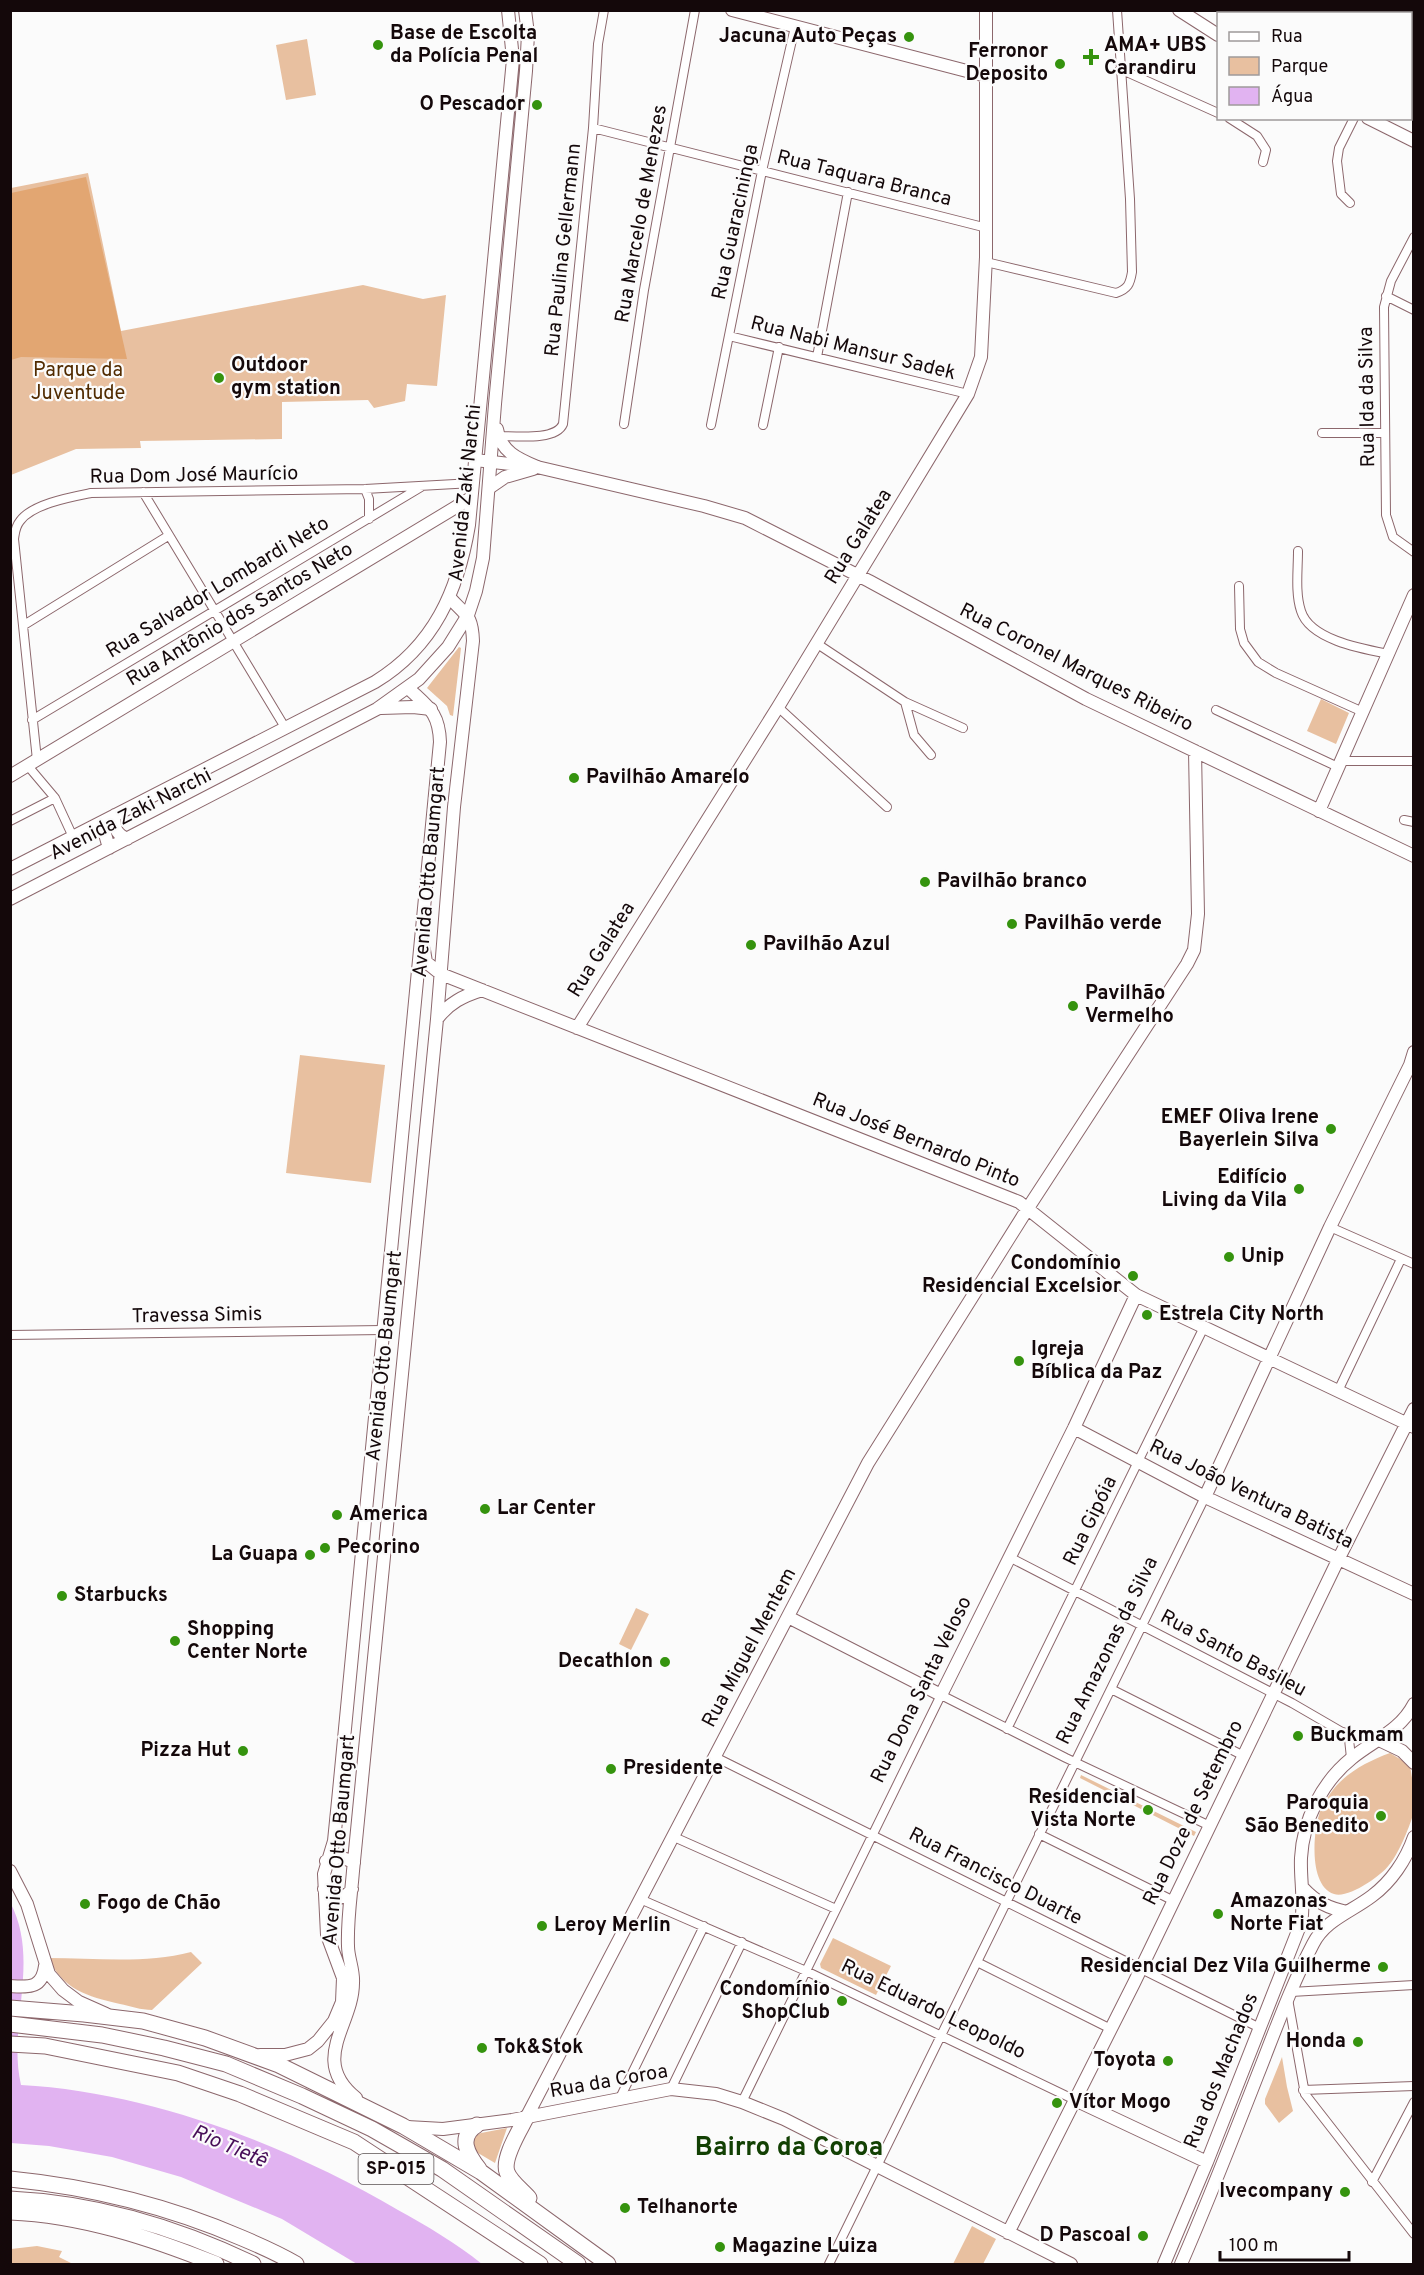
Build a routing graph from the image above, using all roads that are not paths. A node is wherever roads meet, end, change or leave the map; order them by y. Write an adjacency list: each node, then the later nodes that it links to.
1 (508, 10): 41 (street, Avenida Zaki Narchi)
2 (525, 10): 34 (street, Avenida Zaki Narchi)
3 (604, 10): 18 (street, Rua Paulina Gellermann)
4 (695, 10): 20 (street, Rua Marcelo de Menezes)
5 (732, 10): 9 (street)
6 (986, 10): 13 (street, Rua Galatea)
7 (1117, 10): 12 (street)
8 (1179, 10): 11 (street)
9 (760, 14): 10 (street)
10 (795, 27): 13 (street); 22 (street, Rua Guaracininga)
11 (1217, 34)
12 (1120, 69): 14 (street); 27 (street)
13 (986, 76): 25 (street, Rua Galatea)
14 (1217, 113)
15 (1232, 120): 21 (street)
16 (1353, 120): 24 (street)
17 (1372, 120): 19 (street)
18 (593, 128): 20 (street, Rua Taquara Branca); 40 (street, Rua Paulina Gellermann)
19 (1413, 141)
20 (671, 148): 22 (street, Rua Taquara Branca); 35 (street, Rua Marcelo de Menezes)
21 (1263, 162)
22 (762, 171): 23 (street, Rua Taquara Branca); 30 (street, Rua Guaracininga)
23 (848, 192): 25 (street, Rua Taquara Branca); 32 (street)
24 (1350, 203)
25 (987, 228): 27 (street, Rua Galatea)
26 (1413, 237): 28 (street, Rua Ida da Silva)
27 (986, 262): 33 (street, Rua Galatea)
28 (1386, 296): 29 (street); 38 (street, Rua Ida da Silva)
29 (1413, 310)
30 (729, 336): 31 (street, Rua Nabi Mansur Sadek); 36 (street, Rua Guaracininga)
31 (778, 348): 32 (street, Rua Nabi Mansur Sadek); 37 (street)
32 (817, 357): 33 (street, Rua Nabi Mansur Sadek)
33 (968, 394): 54 (street, Rua Galatea)
34 (494, 424): 40 (street); 42 (street, Avenida Zaki Narchi)
35 (624, 424)
36 (711, 424)
37 (764, 425)
38 (1385, 433): 39 (street); 53 (street, Rua Ida da Silva)
39 (1322, 434)
40 (498, 436): 43 (street)
41 (475, 460): 42 (street, Rua Coronel Marques Ribeiro); 44 (street, Avenida Zaki Narchi)
42 (491, 461): 43 (street, Rua Coronel Marques Ribeiro); 46 (street, Avenida Zaki Narchi)
43 (537, 467): 46 (street); 54 (street, Rua Coronel Marques Ribeiro)
44 (473, 483): 45 (street, Rua Dom José Maurício); 49 (street, Avenida Zaki Narchi)
45 (422, 486): 47 (street, Rua Dom José Maurício); 50 (street, Rua Salvador Lombardi Neto)
46 (489, 488): 59 (street, Avenida Zaki Narchi)
47 (365, 489): 48 (street, Rua Dom José Maurício); 50 (street)
48 (143, 492): 51 (street); 60 (street, Rua Dom José Maurício)
49 (471, 498): 57 (street, Avenida Zaki Narchi); 61 (street, Rua Antônio dos Santos Neto)
50 (369, 519): 58 (street, Rua Salvador Lombardi Neto)
51 (168, 536): 58 (street); 60 (street)
52 (1298, 551): 63 (street)
53 (1413, 552)
54 (858, 575): 62 (street, Rua Galatea); 77 (street, Rua Coronel Marques Ribeiro)
55 (1239, 586): 73 (street)
56 (1413, 595): 63 (street)
57 (450, 598): 59 (street); 64 (street, Avenida Zaki Narchi)
58 (214, 610): 61 (street); 74 (street, Rua Salvador Lombardi Neto)
59 (468, 615): 66 (street, Avenida Zaki Narchi); 96 (street, Avenida Otto Baumgart)
60 (24, 625): 74 (street, Rua Dom José Maurício)
61 (234, 643): 76 (street); 80 (street, Rua Antônio dos Santos Neto)
62 (816, 644): 68 (street); 69 (street, Rua Galatea)
63 (1389, 654): 73 (street)
64 (401, 664): 65 (street, Avenida Zaki Narchi); 66 (street)
65 (375, 682): 67 (street); 76 (street, Avenida Zaki Narchi)
66 (408, 688): 67 (street, Avenida Zaki Narchi); 71 (street)
67 (390, 701): 70 (street, Avenida Zaki Narchi)
68 (905, 702): 75 (street); 78 (street)
69 (778, 707): 84 (street); 99 (street, Rua Galatea)
70 (377, 709): 71 (street); 90 (street, Avenida Zaki Narchi)
71 (431, 709): 95 (street, Avenida Otto Baumgart)
72 (1216, 710): 81 (street)
73 (1363, 712): 81 (street)
74 (32, 720): 80 (street, Rua Dom José Maurício)
75 (963, 728)
76 (286, 729): 86 (street, Avenida Zaki Narchi)
77 (1196, 752): 85 (street); 103 (street, Rua Coronel Marques Ribeiro)
78 (931, 755)
79 (1413, 761): 81 (street)
80 (32, 763): 82 (street, Rua Antônio dos Santos Neto); 83 (street)
81 (1340, 764): 85 (street)
82 (10, 776)
83 (55, 798): 87 (street); 89 (street)
84 (887, 807)
85 (1319, 811): 92 (street)
86 (115, 815): 88 (street, Avenida Zaki Narchi); 90 (street)
87 (10, 821)
88 (93, 827): 89 (street, Avenida Zaki Narchi); 91 (street)
89 (73, 837): 93 (street, Avenida Zaki Narchi)
90 (127, 839): 91 (street, Avenida Zaki Narchi)
91 (109, 848): 94 (street, Avenida Zaki Narchi)
92 (1413, 856)
93 (10, 869)
94 (10, 899)
95 (422, 937): 96 (street); 101 (street, Avenida Otto Baumgart)
96 (441, 974): 97 (street, Rua José Bernardo Pinto); 98 (street, Avenida Otto Baumgart)
97 (482, 990): 98 (street); 99 (street, Rua José Bernardo Pinto)
98 (437, 1019): 102 (street, Avenida Otto Baumgart)
99 (577, 1028): 103 (street, Rua José Bernardo Pinto)
100 (1413, 1052): 104 (street, Rua Amazonas da Silva)
101 (408, 1084): 102 (street); 109 (street, Avenida Otto Baumgart)
102 (430, 1086): 119 (street, Avenida Otto Baumgart)
103 (1028, 1208): 107 (street, Rua José Bernardo Pinto); 126 (street, Rua Miguel Mentem)
104 (1330, 1227): 105 (street); 111 (street, Rua Amazonas da Silva)
105 (1401, 1259): 106 (street); 112 (street)
106 (1413, 1264)
107 (1136, 1295): 108 (street, Rua José Bernardo Pinto); 115 (street, Rua Dona Santa Veloso)
108 (1204, 1327): 111 (street, Rua José Bernardo Pinto); 116 (street, Rua Gipóia)
109 (383, 1330): 110 (street, Travessa Simis); 118 (street, Avenida Otto Baumgart)
110 (10, 1335)
111 (1269, 1358): 112 (street, Rua José Bernardo Pinto); 117 (street, Rua Amazonas da Silva)
112 (1338, 1391): 114 (street, Rua José Bernardo Pinto)
113 (1413, 1409): 114 (street, Rua Doze de Setembro)
114 (1410, 1426): 123 (street, Rua Doze de Setembro)
115 (1074, 1428): 116 (street, Rua João Ventura Batista); 122 (street, Rua Dona Santa Veloso)
116 (1139, 1462): 117 (street, Rua João Ventura Batista); 124 (street, Rua Gipóia)
117 (1205, 1497): 123 (street, Rua João Ventura Batista); 127 (street, Rua Amazonas da Silva)
118 (365, 1532): 119 (street); 120 (street, Avenida Otto Baumgart)
119 (387, 1534): 121 (street, Avenida Otto Baumgart)
120 (363, 1550): 121 (street); 145 (street, Avenida Otto Baumgart)
121 (385, 1553): 146 (street, Avenida Otto Baumgart)
122 (1009, 1557): 124 (street, Rua Santo Basileu); 130 (street, Rua Dona Santa Veloso)
123 (1338, 1560): 125 (street, Rua João Ventura Batista); 129 (street, Rua Doze de Setembro)
124 (1075, 1591): 127 (street, Rua Santo Basileu); 132 (street, Rua Gipóia)
125 (1413, 1594)
126 (788, 1617): 130 (street); 136 (street, Rua Miguel Mentem)
127 (1142, 1625): 128 (street, Rua Amazonas da Silva); 129 (street, Rua Santo Basileu)
128 (1111, 1689): 135 (street); 138 (street, Rua Amazonas da Silva)
129 (1274, 1694): 133 (street, Rua Santo Basileu); 135 (street, Rua Doze de Setembro)
130 (941, 1695): 132 (street); 142 (street, Rua Dona Santa Veloso)
131 (1413, 1704): 134 (street, Rua dos Machados)
132 (1007, 1729): 138 (street)
133 (1342, 1732): 134 (street, Rua Santo Basileu); 137 (street)
134 (1379, 1740): 137 (street, Rua dos Machados); 139 (street)
135 (1244, 1756): 140 (street, Rua Doze de Setembro)
136 (715, 1757): 142 (street, Rua Francisco Duarte); 143 (street, Rua Miguel Mentem)
137 (1351, 1758): 148 (street, Rua dos Machados)
138 (1075, 1763): 140 (street); 141 (street, Rua Amazonas da Silva)
139 (1413, 1763)
140 (1210, 1826): 153 (street, Rua Doze de Setembro)
141 (1039, 1834): 152 (street, Rua Amazonas da Silva); 153 (street)
142 (872, 1835): 152 (street, Rua Francisco Duarte); 154 (street, Rua Dona Santa Veloso)
143 (674, 1837): 151 (street, Rua Miguel Mentem); 154 (street)
144 (1413, 1838): 155 (street, Rua dos Machados)
145 (327, 1861): 146 (street); 149 (street, Avenida Otto Baumgart)
146 (354, 1863): 150 (street, Avenida Otto Baumgart)
147 (10, 1870): 159 (street)
148 (1303, 1888): 155 (street); 168 (street, Rua dos Machados)
149 (324, 1889): 150 (street); 172 (street, Avenida Otto Baumgart)
150 (352, 1889): 180 (street, Avenida Otto Baumgart)
151 (640, 1899): 156 (street, Rua Eduardo Leopoldo); 181 (street, Rua Miguel Mentem)
152 (1007, 1901): 158 (street, Rua Amazonas da Silva); 160 (street, Rua Francisco Duarte)
153 (1173, 1901): 160 (street, Rua Doze de Setembro)
154 (836, 1909): 161 (street, Rua Dona Santa Veloso)
155 (1347, 1912): 164 (street, Rua dos Machados)
156 (704, 1926): 157 (street, Rua Eduardo Leopoldo); 176 (street)
157 (742, 1942): 161 (street, Rua Eduardo Leopoldo); 174 (street)
158 (976, 1962): 169 (street); 170 (street, Rua Amazonas da Silva)
159 (45, 1966): 163 (street); 166 (street)
160 (1140, 1969): 168 (street, Rua Francisco Duarte); 169 (street, Rua Doze de Setembro)
161 (806, 1971): 170 (street, Rua Eduardo Leopoldo); 178 (street, Rua Dona Santa Veloso)
162 (1413, 1985): 164 (street)
163 (10, 1986)
164 (1289, 1995): 175 (street); 203 (street, Rua dos Machados)
165 (10, 2008): 166 (highway)
166 (112, 2017): 172 (highway)
167 (16, 2024): 198 (highway)
168 (1260, 2028): 184 (street, Rua dos Machados)
169 (1111, 2029): 177 (street, Rua Doze de Setembro)
170 (940, 2036): 177 (street, Rua Eduardo Leopoldo); 185 (street, Rua Amazonas da Silva)
171 (16, 2044): 197 (highway, SP-015)
172 (252, 2055): 180 (highway)
173 (1413, 2086): 175 (street)
174 (671, 2089): 176 (street, Rua da Coroa); 178 (street, Rua da Coroa)
175 (1303, 2090): 188 (street)
176 (620, 2098): 181 (street, Rua da Coroa)
177 (1076, 2100): 184 (street, Rua Eduardo Leopoldo); 192 (street, Rua Doze de Setembro)
178 (742, 2102): 185 (street, Rua da Coroa)
179 (1413, 2102): 188 (street)
180 (370, 2109): 183 (highway)
181 (526, 2118): 182 (street, Rua da Coroa); 191 (highway)
182 (477, 2125): 183 (street, Rua da Coroa); 186 (highway)
183 (403, 2126): 186 (highway)
184 (1207, 2162): 202 (street, Rua dos Machados)
185 (878, 2166): 192 (street, Rua da Coroa); 200 (street, Rua Amazonas da Silva)
186 (481, 2172): 191 (highway)
187 (10, 2179): 196 (highway)
188 (1372, 2182): 193 (street)
189 (10, 2199): 195 (highway)
190 (10, 2212): 194 (highway)
191 (556, 2226): 199 (highway)
192 (1008, 2233): 201 (street, Rua da Coroa)
193 (1413, 2234)
194 (216, 2265)
195 (253, 2265)
196 (296, 2265)
197 (540, 2265)
198 (578, 2265)
199 (608, 2265)
200 (829, 2265)
201 (1071, 2265)
202 (1164, 2265)
203 (1181, 2265)

